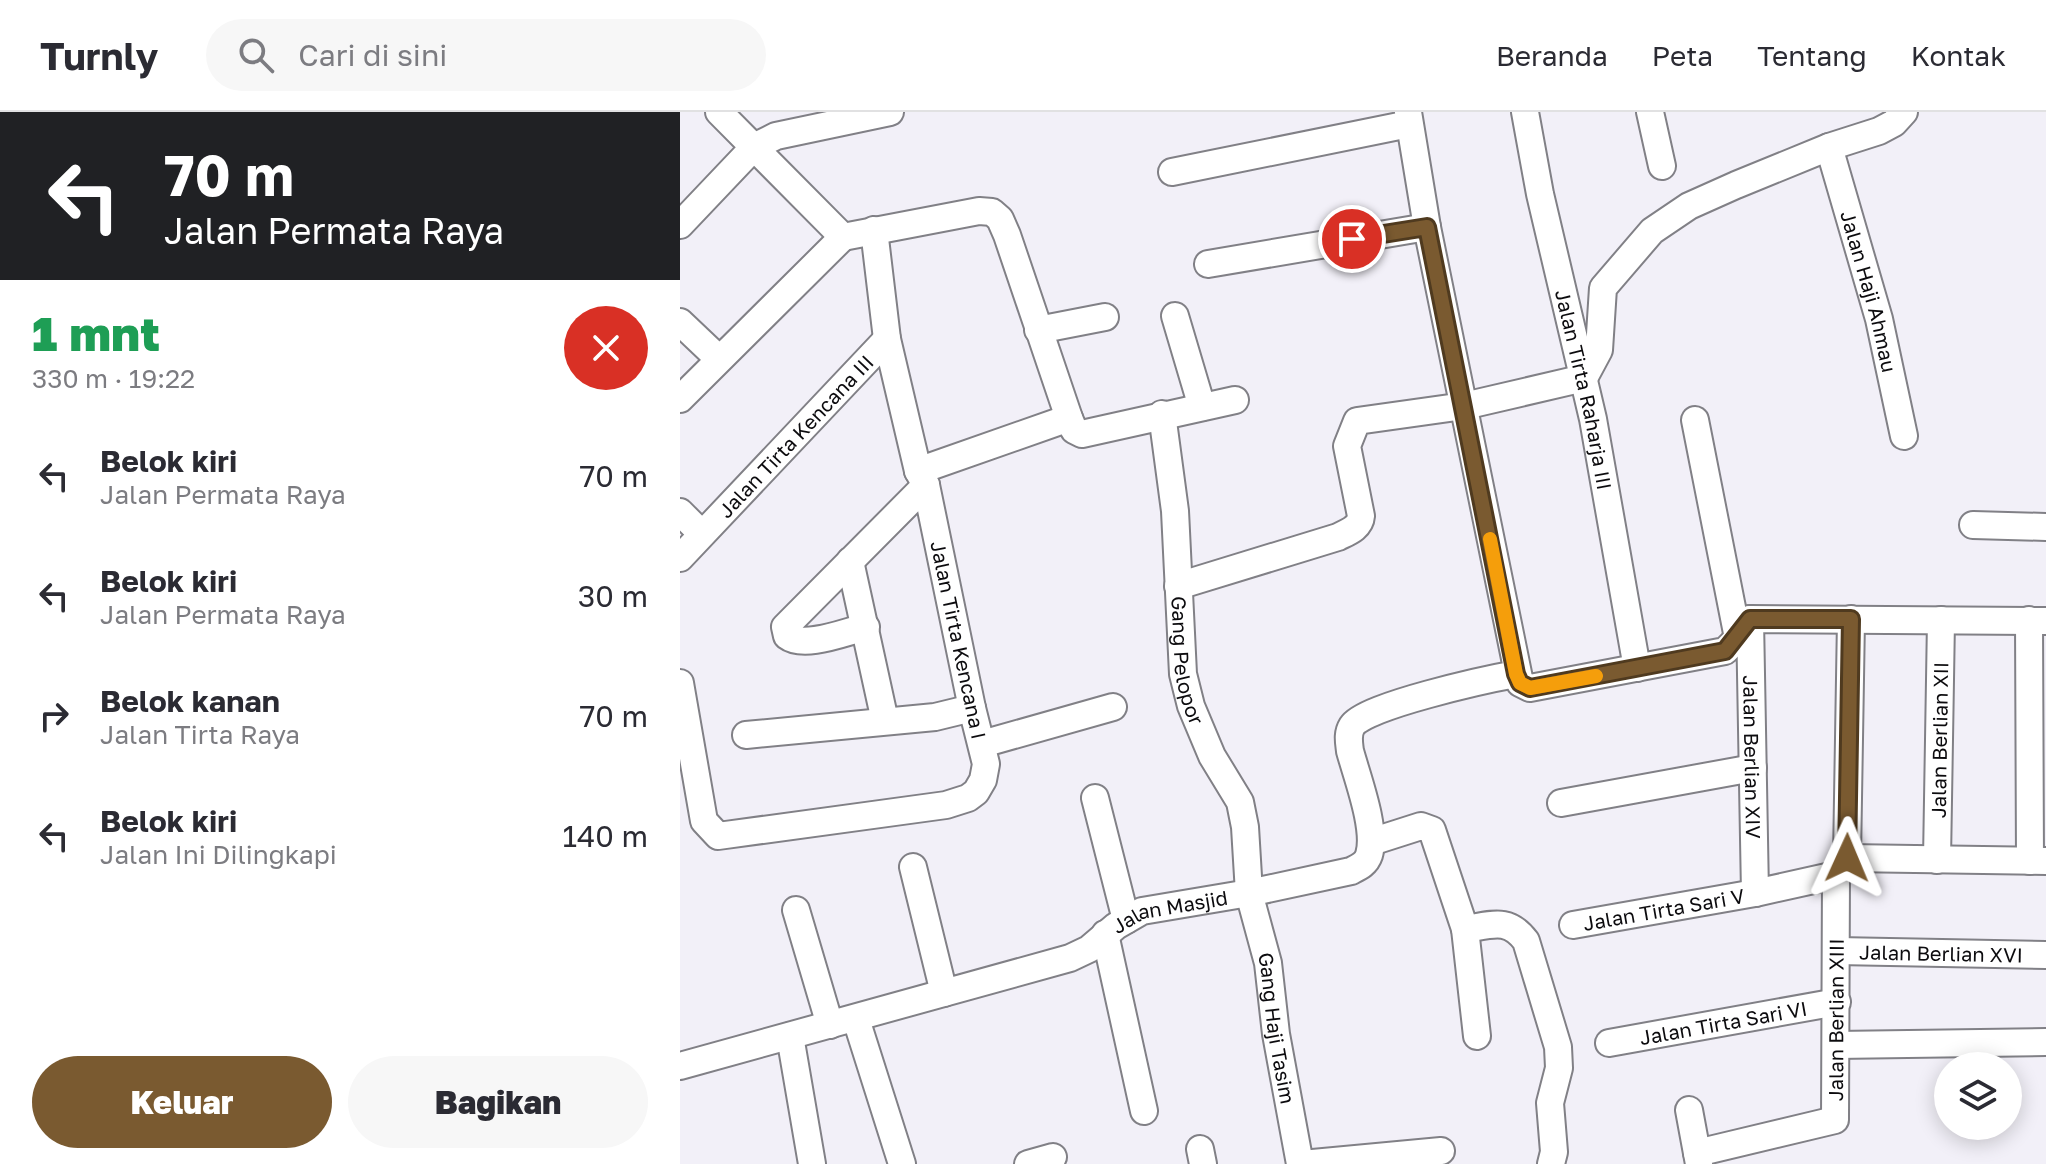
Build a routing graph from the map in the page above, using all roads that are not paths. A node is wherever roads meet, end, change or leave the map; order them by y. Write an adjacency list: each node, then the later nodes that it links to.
1 (719, 112): 7 (street)
2 (890, 112): 7 (street)
3 (1525, 112): 22 (street, Jalan Tirta Raharja III)
4 (1650, 112): 9 (street)
5 (1904, 112): 8 (street)
6 (1408, 118): 10 (street); 12 (street)
7 (754, 147): 11 (street); 14 (street)
8 (1829, 147): 22 (street); 30 (street, Jalan Haji Ahmau)
9 (1662, 166)
10 (1172, 172)
11 (680, 225)
12 (1427, 227): 15 (street); 25 (street)
13 (874, 230): 14 (street); 19 (street); 20 (street, Jalan Tirta Kencana I)
14 (843, 237): 21 (street)
15 (1208, 264)
16 (1175, 316): 26 (street)
17 (1105, 317): 19 (street)
18 (680, 322): 21 (street)
19 (1038, 330): 28 (street)
20 (887, 339): 31 (street, Jalan Tirta Kencana I); 35 (street, Jalan Tirta Kencana III)
21 (719, 359): 23 (street)
22 (1584, 378): 25 (street); 44 (street, Jalan Tirta Raharja III)
23 (680, 399)
24 (1235, 400): 26 (street)
25 (1464, 406): 38 (street); 45 (street)
26 (1202, 407): 27 (street)
27 (1162, 414): 28 (street); 38 (street, Gang Pelopor)
28 (1069, 418): 31 (street)
29 (1695, 420): 43 (street, Jalan Berlian XIV)
30 (1904, 436)
31 (922, 478): 37 (street); 48 (street, Jalan Tirta Kencana I)
32 (680, 512): 35 (street)
33 (1973, 525): 34 (street)
34 (2046, 527)
35 (702, 534): 36 (street, Jalan Tirta Kencana III)
36 (680, 558)
37 (850, 561): 42 (street); 42 (street)
38 (1178, 586): 60 (street, Gang Pelopor)
39 (1851, 619): 40 (street); 43 (street); 58 (street, Jalan Berlian XIII)
40 (1941, 620): 41 (street); 56 (street, Jalan Berlian XII)
41 (2038, 620): 57 (street)
42 (866, 627): 49 (street)
43 (1744, 628): 44 (street); 52 (street, Jalan Berlian XIV)
44 (1637, 668): 45 (street)
45 (1516, 674): 55 (street)
46 (680, 683): 51 (street, Jalan Tirta Kencana I)
47 (1113, 707): 51 (street)
48 (972, 708): 49 (street); 51 (street, Jalan Tirta Kencana I)
49 (885, 721): 50 (street)
50 (746, 735)
51 (982, 744)
52 (1753, 768): 54 (street); 61 (street, Jalan Berlian XIV)
53 (1095, 798): 64 (street)
54 (1561, 803)
55 (1371, 842): 60 (street, Jalan Masjid); 65 (street)
56 (1937, 860): 57 (street, Jalan Tirta Sari V); 58 (street, Jalan Tirta Sari V)
57 (2038, 861)
58 (1841, 866): 61 (street, Jalan Tirta Sari V); 66 (street, Jalan Berlian XIII)
59 (913, 867): 68 (street)
60 (1249, 893): 64 (street, Jalan Masjid); 86 (street, Gang Haji Tasim)
61 (1755, 893): 63 (street, Jalan Tirta Sari V)
62 (796, 910): 71 (street)
63 (1573, 925)
64 (1116, 927): 68 (street, Jalan Masjid); 79 (street)
65 (1465, 929): 73 (street); 87 (street)
66 (1837, 951): 67 (street, Jalan Berlian XVI); 69 (street, Jalan Berlian XIII)
67 (2046, 955)
68 (944, 993): 70 (street, Jalan Masjid)
69 (1837, 1002): 75 (street, Jalan Tirta Sari VI); 76 (street, Jalan Berlian XIII)
70 (856, 1019): 71 (street, Jalan Masjid); 84 (street)
71 (830, 1025): 72 (street, Jalan Masjid)
72 (790, 1036): 77 (street, Jalan Masjid); 83 (street)
73 (1477, 1036)
74 (2046, 1042): 76 (street)
75 (1609, 1043)
76 (1836, 1045): 82 (street, Jalan Berlian XIII)
77 (680, 1066)
78 (1689, 1110): 82 (street)
79 (1144, 1111)
80 (1441, 1151): 86 (street)
81 (1053, 1157): 85 (street)
82 (1698, 1158)
83 (812, 1164)
84 (902, 1164)
85 (1028, 1164)
86 (1301, 1164)
87 (1551, 1164)

